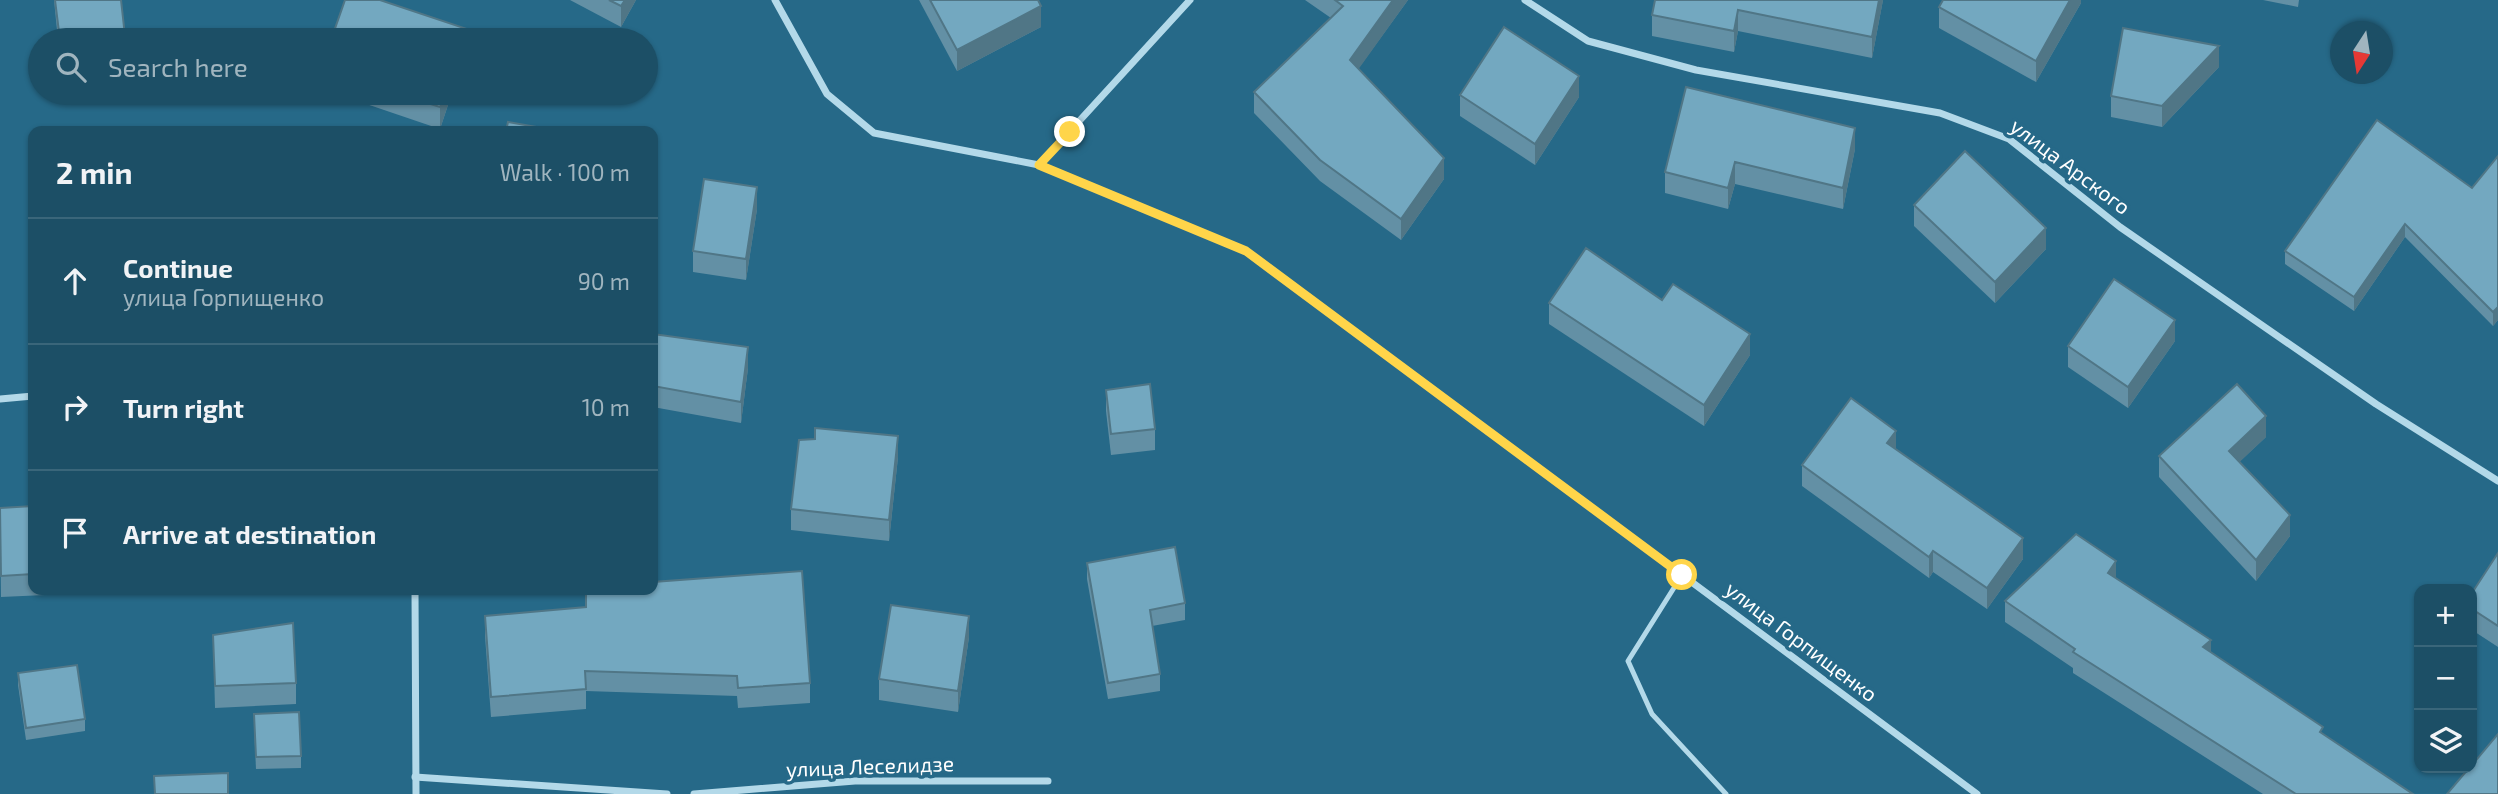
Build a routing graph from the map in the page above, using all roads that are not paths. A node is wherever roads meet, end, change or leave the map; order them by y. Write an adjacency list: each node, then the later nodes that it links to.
1 (775, 0): 4 (street, улица Горпищенко)
2 (1190, 0): 4 (street)
3 (1525, 0): 7 (street, улица Арского)
4 (1039, 165): 8 (street, улица Горпищенко)
5 (28, 396): 6 (street)
6 (0, 399)
7 (2498, 481)
8 (1682, 575): 15 (lane); 16 (street, улица Горпищенко)
9 (415, 595): 10 (street)
10 (415, 776): 12 (street); 13 (street)
11 (1048, 781): 14 (street, улица Леселидзе)
12 (416, 794)
13 (667, 794)
14 (694, 794)
15 (1726, 794)
16 (1977, 794)

